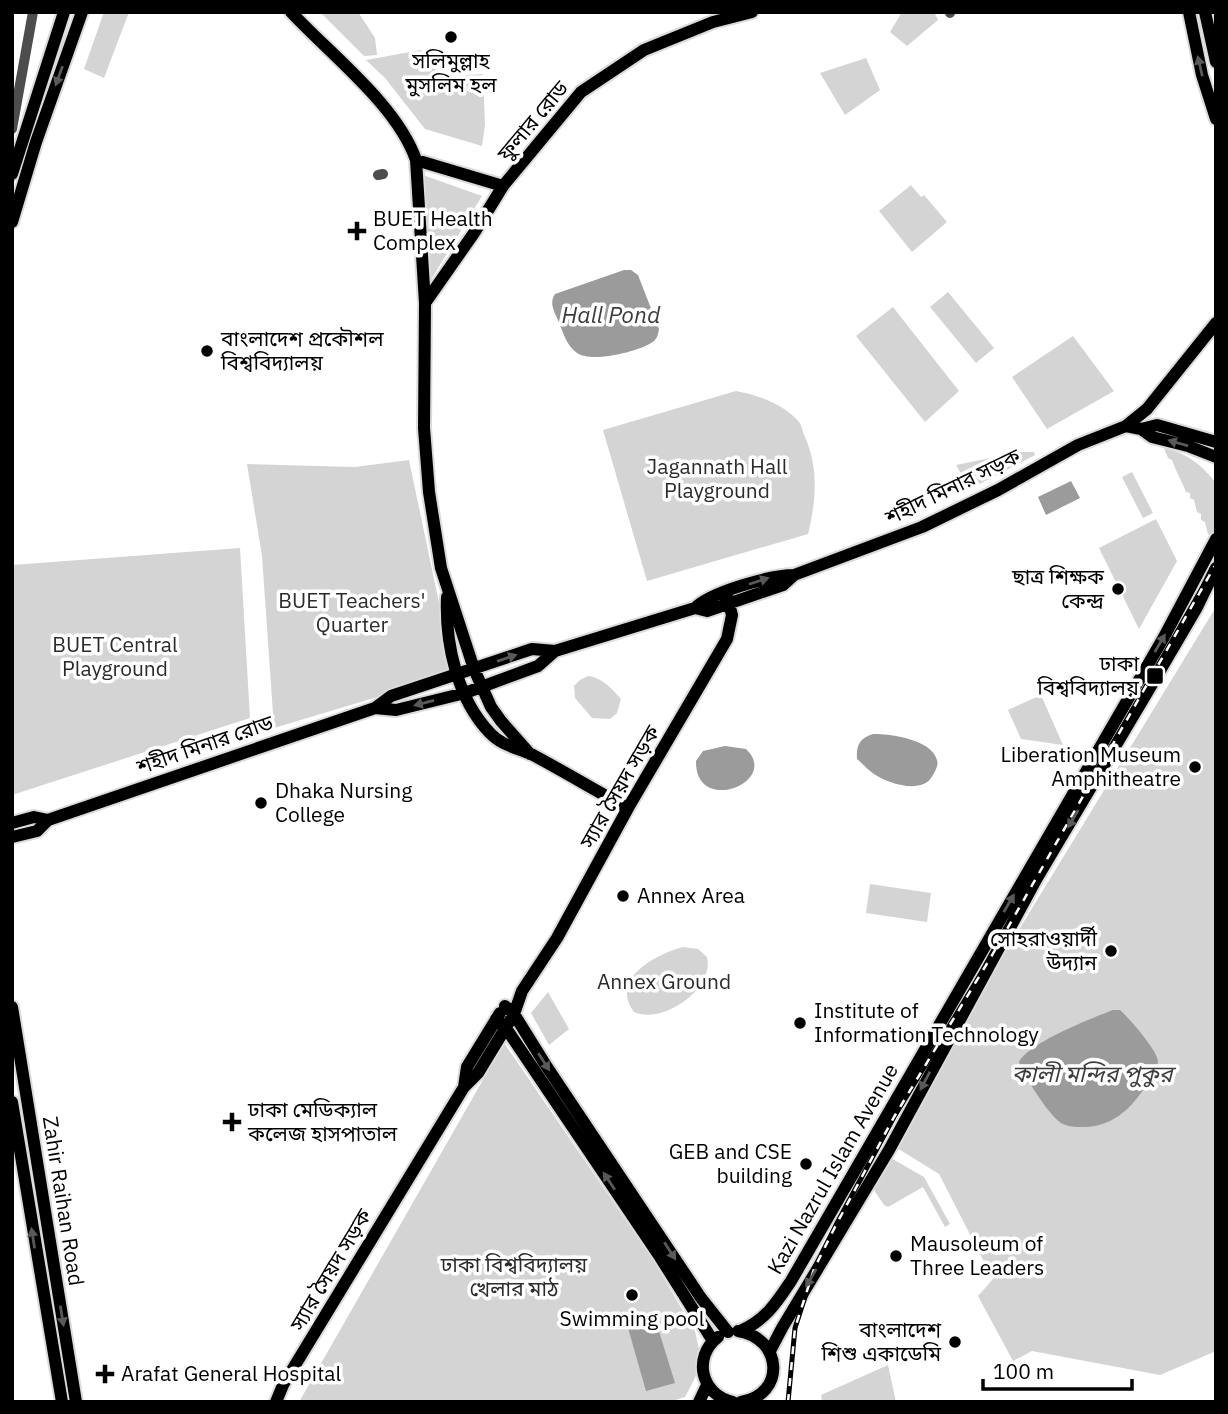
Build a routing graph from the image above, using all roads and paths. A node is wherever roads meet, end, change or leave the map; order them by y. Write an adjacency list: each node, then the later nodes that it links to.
1 (33, 12): 10 (street)
2 (64, 12): 10 (main road)
3 (82, 12): 10 (main road, one-way to 10)
4 (291, 12): 11 (main road)
5 (752, 12): 13 (main road, ফুলার রোড)
6 (1189, 12): 9 (main road, one-way to 6)
7 (1205, 12): 8 (main road)
8 (1216, 62)
9 (1216, 119)
10 (21, 135): 12 (main road); 14 (main road)
11 (416, 160): 13 (main road, ফুলার রোড); 15 (main road)
12 (12, 174)
13 (503, 186): 15 (main road)
14 (13, 217)
15 (425, 303): 24 (main road)
16 (1216, 323): 17 (main road, শহীদ মিনার সড়ক)
17 (1126, 426): 18 (main road); 25 (main road, শহীদ মিনার সড়ক)
18 (1141, 429): 19 (main road); 20 (main road, one-way to 18)
19 (1216, 442)
20 (1216, 457)
21 (1216, 539): 22 (main road, Kazi Nazrul Islam Avenue)
22 (1212, 557): 37 (main road, Kazi Nazrul Islam Avenue, one-way to 22)
23 (1216, 568): 37 (main road, Kazi Nazrul Islam Avenue, one-way to 37)
24 (447, 589): 27 (main road); 28 (main road)
25 (728, 598): 26 (main road, শহীদ মিনার রোড); 33 (main road, স্যার সৈয়দ সড়ক)
26 (555, 652): 27 (main road, শহীদ মিনার রোড, one-way to 26); 29 (main road, শহীদ মিনার রোড)
27 (474, 669): 28 (main road, শহীদ মিনার রোড); 29 (main road)
28 (458, 674): 30 (main road); 31 (main road, শহীদ মিনার রোড)
29 (482, 687): 30 (main road, শহীদ মিনার রোড); 32 (main road)
30 (465, 693): 31 (main road, শহীদ মিনার রোড, one-way to 31); 32 (main road)
31 (375, 708): 34 (main road, শহীদ মিনার রোড)
32 (530, 754): 33 (main road)
33 (628, 808): 41 (main road, স্যার সৈয়দ সড়ক)
34 (48, 820): 35 (main road, শহীদ মিনার রোড); 36 (main road, শহীদ মিনার রোড)
35 (12, 823)
36 (12, 837)
37 (1033, 873): 38 (main road, Kazi Nazrul Islam Avenue, one-way to 37); 39 (main road, Kazi Nazrul Islam Avenue)
38 (976, 959): 39 (main road); 44 (main road, Kazi Nazrul Islam Avenue)
39 (989, 965): 46 (main road, Kazi Nazrul Islam Avenue, one-way to 46)
40 (12, 1007): 51 (main road, Zahir Raihan Road, one-way to 51)
41 (510, 1010): 42 (main road, স্যার সৈয়দ সড়ক); 44 (main road, one-way to 44)
42 (501, 1024): 45 (main road, one-way to 42); 52 (main road, স্যার সৈয়দ সড়ক)
43 (12, 1102): 50 (main road, one-way to 43)
44 (734, 1331): 45 (main road, Kazi Nazrul Islam Avenue); 46 (main road)
45 (713, 1341): 47 (main road)
46 (770, 1351): 48 (main road)
47 (707, 1385): 49 (main road); 53 (main road)
48 (768, 1385): 55 (main road); 56 (main road)
49 (728, 1400): 54 (main road)
50 (62, 1402)
51 (76, 1402)
52 (276, 1402)
53 (699, 1402)
54 (706, 1402)
55 (741, 1402)
56 (769, 1402)

